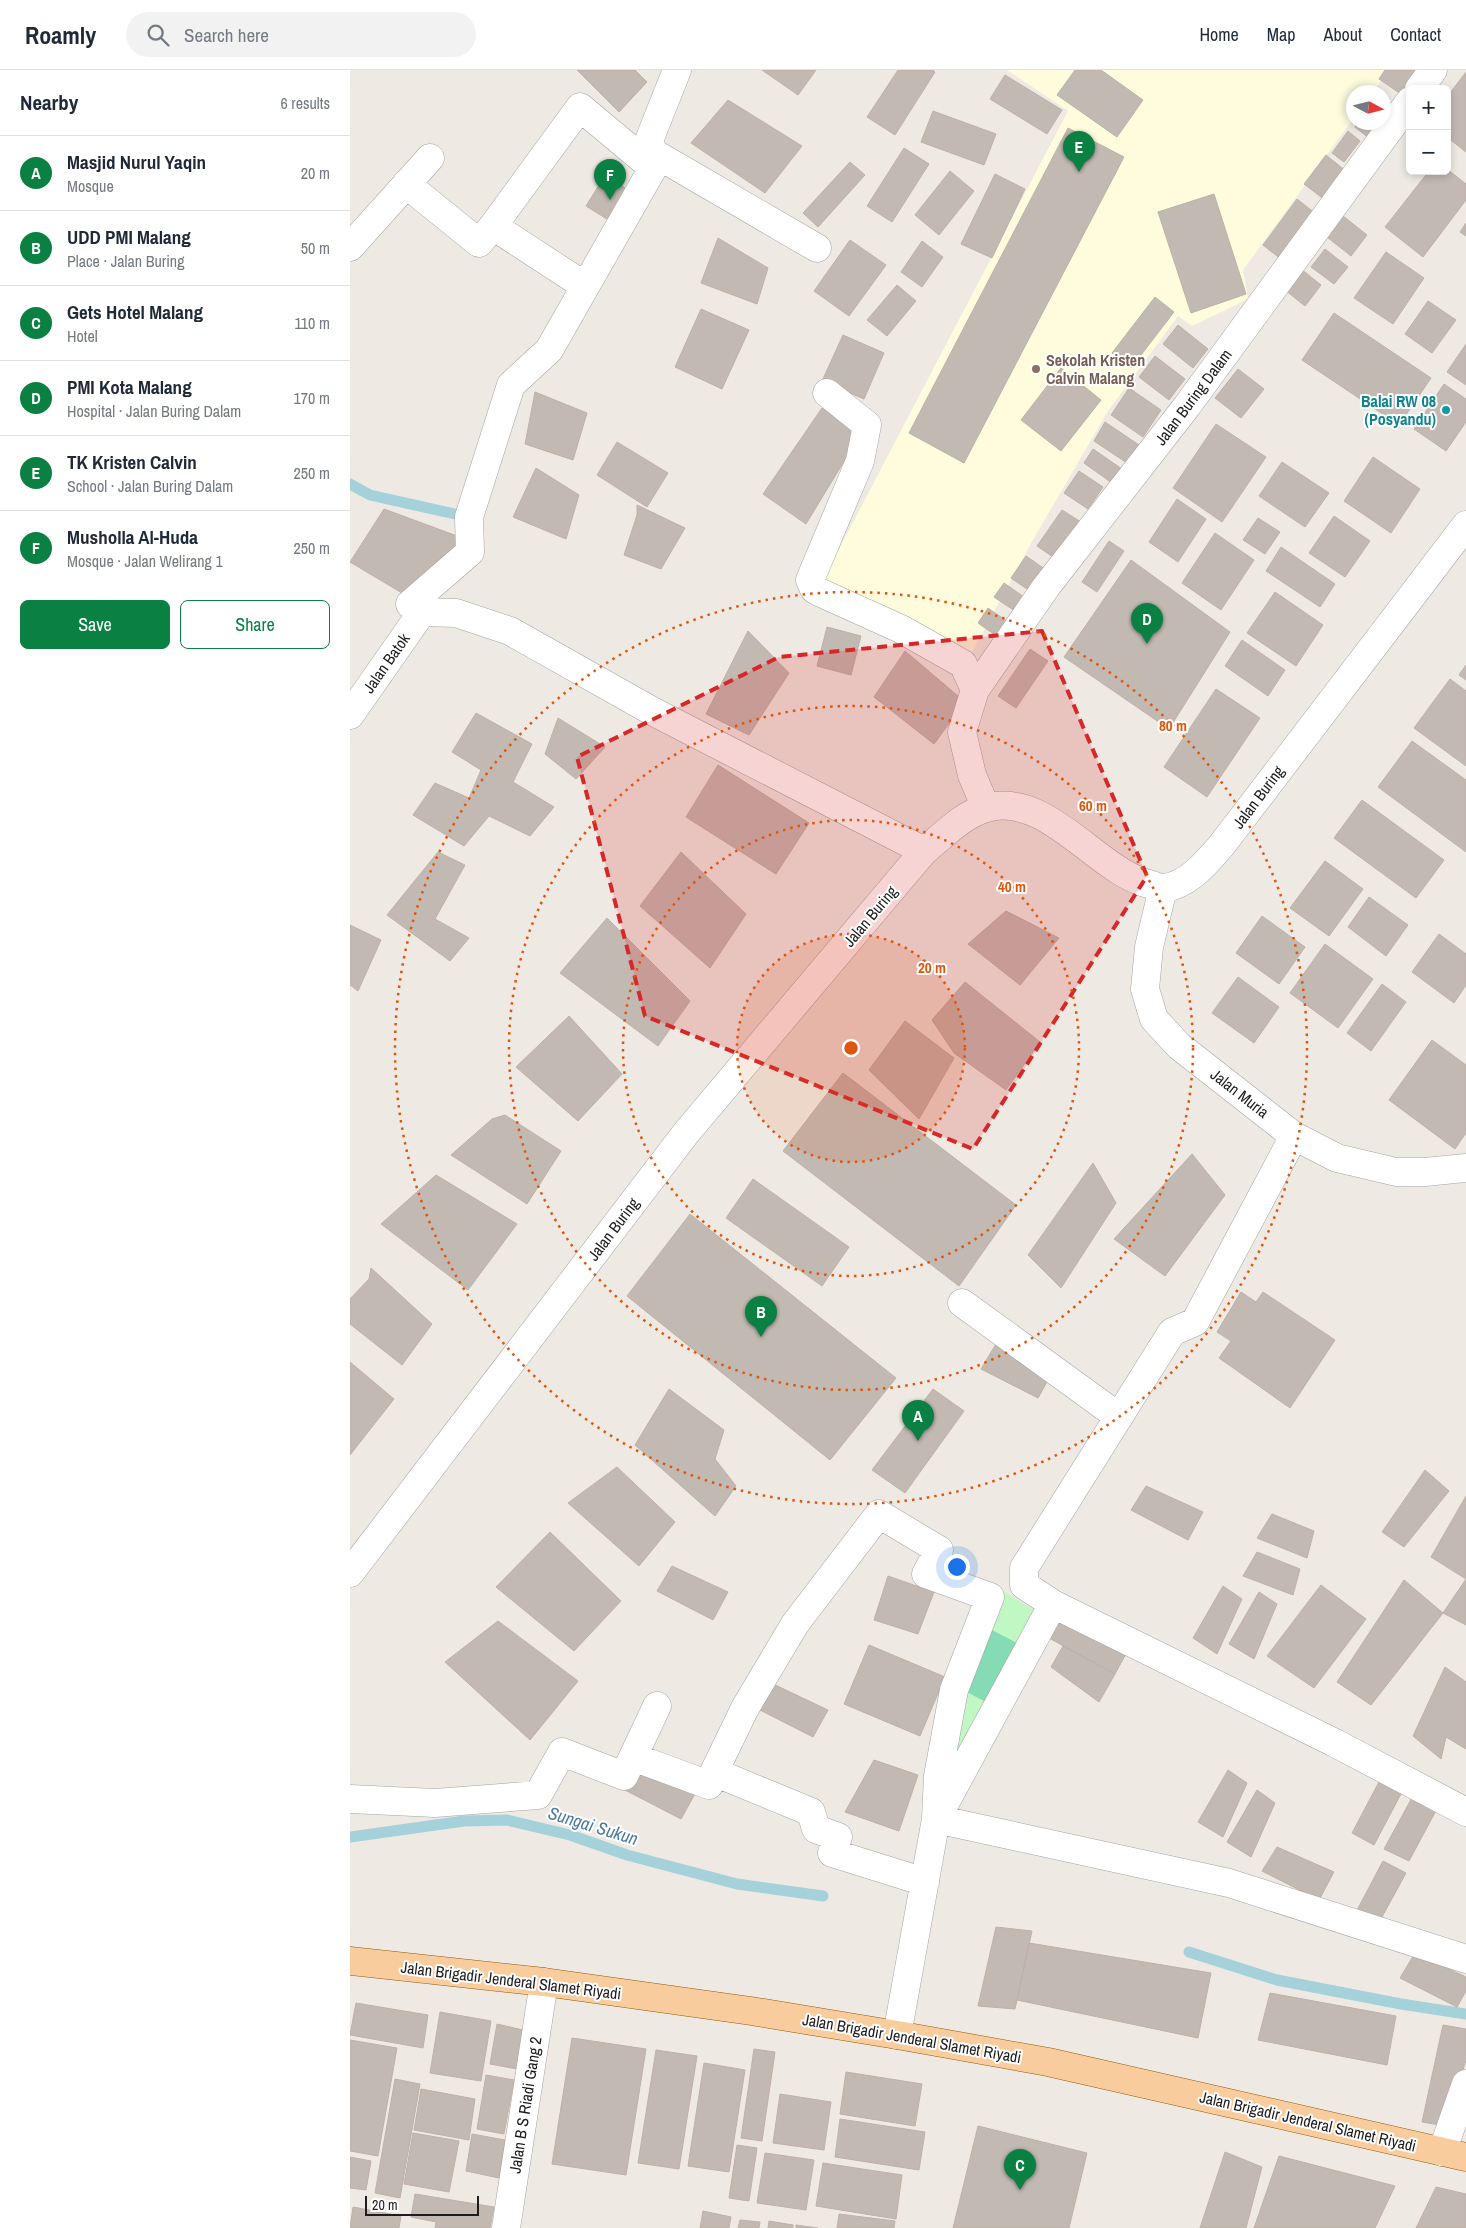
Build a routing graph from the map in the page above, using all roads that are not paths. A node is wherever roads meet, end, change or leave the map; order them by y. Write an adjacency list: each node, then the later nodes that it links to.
1 (677, 70): 6 (street)
2 (1433, 70): 3 (street)
3 (1422, 85)
4 (1406, 107): 15 (street, Jalan Buring Dalam)
5 (430, 158): 7 (street)
6 (652, 160): 8 (street); 10 (street); 11 (street)
7 (406, 184): 8 (street); 9 (street)
8 (493, 226): 11 (street)
9 (350, 247)
10 (817, 248)
11 (586, 286): 14 (street, Jalan Batok)
12 (827, 393): 15 (street)
13 (1466, 525): 19 (street, Jalan Buring)
14 (416, 608): 16 (street, Jalan Batok); 18 (street)
15 (974, 690): 17 (street, Jalan Buring Dalam)
16 (350, 715)
17 (986, 808): 18 (street, Jalan Buring); 19 (street, Jalan Buring)
18 (924, 851): 24 (street, Jalan Buring)
19 (1162, 888): 20 (street, Jalan Muria)
20 (1294, 1136): 21 (street, Jalan Muria); 23 (street)
21 (1466, 1168)
22 (962, 1303): 23 (street)
23 (1119, 1417): 25 (street)
24 (350, 1573)
25 (1053, 1604): 30 (street); 31 (street)
26 (657, 1706): 27 (street)
27 (633, 1757): 28 (street); 29 (street)
28 (714, 1772): 31 (street); 32 (street)
29 (350, 1799)
30 (1466, 1811)
31 (936, 1819): 32 (street); 33 (street)
32 (925, 1882): 36 (street)
33 (1466, 1959)
34 (350, 1961): 35 (main road, Jalan Brigadir Jenderal Slamet Riyadi)
35 (544, 1982): 36 (main road, Jalan Brigadir Jenderal Slamet Riyadi); 39 (street, Jalan B S Riadi Gang 2)
36 (897, 2035): 38 (main road, Jalan Brigadir Jenderal Slamet Riyadi)
37 (1466, 2084): 38 (street)
38 (1454, 2154)
39 (506, 2228)

